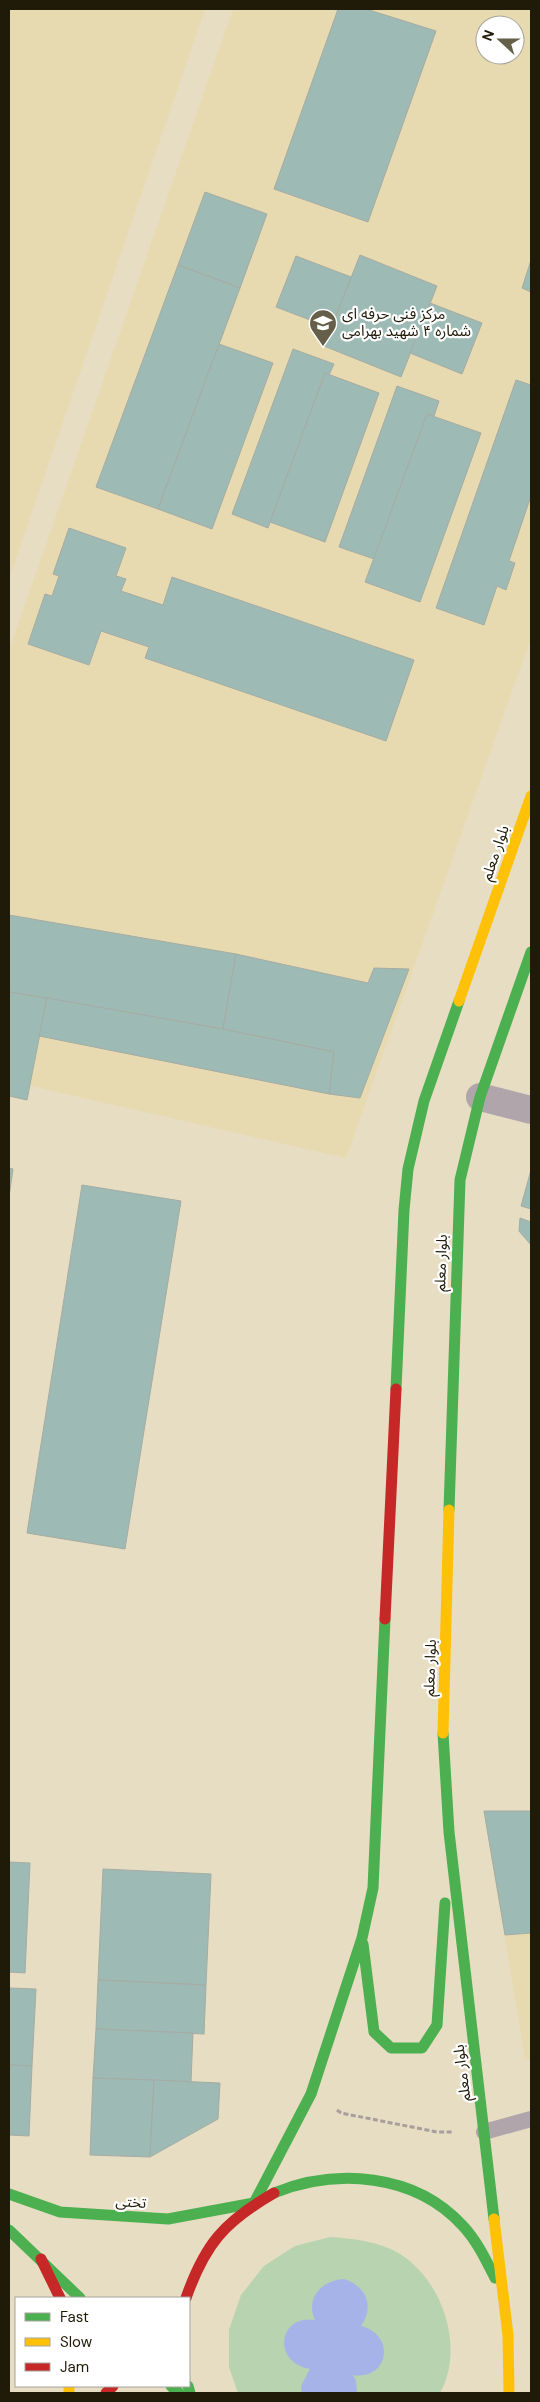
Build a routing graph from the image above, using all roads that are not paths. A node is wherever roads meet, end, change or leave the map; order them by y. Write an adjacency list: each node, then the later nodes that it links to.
1 (531, 796): 6 (main road, بلوار معلم)
2 (531, 952): 3 (main road, بلوار معلم)
3 (480, 1098): 4 (street); 5 (main road, بلوار معلم)
4 (531, 1110)
5 (449, 1832): 6 (main road); 8 (main road, بلوار معلم)
6 (362, 1938): 10 (main road, بلوار معلم)
7 (531, 2119): 8 (lane)
8 (484, 2132): 16 (main road, بلوار معلم)
9 (9, 2194): 10 (main road, تختی)
10 (254, 2203): 15 (main road); 16 (main road)
11 (9, 2230): 12 (main road)
12 (41, 2259): 13 (main road); 14 (main road)
13 (60, 2297)
14 (79, 2297)
15 (186, 2297)
16 (508, 2335): 17 (main road); 18 (main road, بلوار معلم)
17 (498, 2393)
18 (509, 2393)

